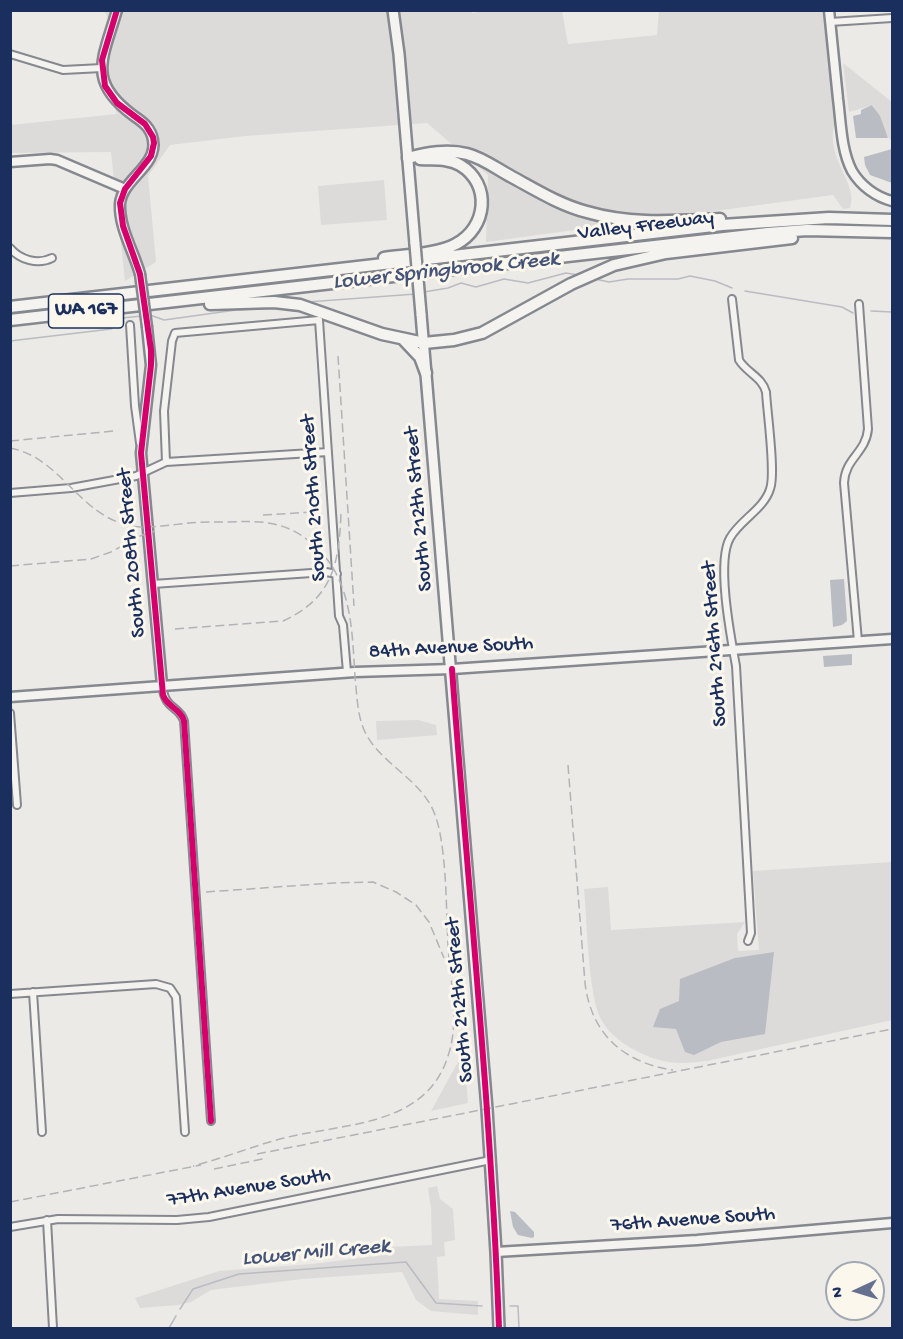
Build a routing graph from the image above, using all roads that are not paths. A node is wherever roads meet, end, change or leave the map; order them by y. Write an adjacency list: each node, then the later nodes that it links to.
1 (117, 10): 7 (street)
2 (393, 10): 8 (main road, South 212th Street)
3 (829, 10): 5 (street)
4 (892, 18): 5 (street)
5 (830, 22): 11 (street)
6 (10, 54): 7 (street)
7 (102, 68): 10 (street)
8 (408, 158): 13 (highway); 18 (highway); 27 (main road, South 212th Street, bridge)
9 (10, 162): 10 (street)
10 (124, 189): 30 (street, South 208th Street, bridge)
11 (892, 201)
12 (892, 219): 13 (highway, Valley Freeway / WA 167)
13 (777, 220): 18 (highway, Valley Freeway / WA 167)
14 (856, 231): 15 (highway, Valley Freeway / WA 167); 20 (highway, Valley Freeway / WA 167); 27 (highway)
15 (892, 232)
16 (10, 248): 17 (street)
17 (52, 258)
18 (312, 272): 22 (highway, Valley Freeway / WA 167)
19 (732, 299): 38 (street, South 216th Street)
20 (162, 303): 23 (highway); 24 (highway, Valley Freeway / WA 167)
21 (859, 304): 37 (street)
22 (10, 307)
23 (321, 317): 26 (highway); 29 (street, South 210th Street); 31 (street)
24 (10, 320)
25 (130, 325): 30 (street)
26 (400, 337): 27 (highway); 28 (highway)
27 (424, 343): 28 (main road, South 212th Street)
28 (426, 373): 39 (main road, South 212th Street)
29 (328, 452): 31 (street); 34 (street, South 210th Street)
30 (141, 453): 32 (street, South 208th Street)
31 (166, 462): 32 (street)
32 (143, 473): 33 (street); 35 (street, South 208th Street)
33 (10, 493)
34 (337, 574): 35 (street); 40 (street, South 210th Street)
35 (153, 584): 41 (street, South 208th Street)
36 (892, 639): 37 (street, 84th Avenue South)
37 (858, 641): 38 (street, 84th Avenue South)
38 (733, 650): 39 (street, 84th Avenue South); 45 (street, South 216th Street)
39 (452, 669): 40 (street, 84th Avenue South); 51 (main road, South 212th Street)
40 (347, 672): 41 (street, 84th Avenue South)
41 (162, 685): 42 (street, 84th Avenue South); 48 (street, South 208th Street)
42 (10, 697)
43 (10, 713): 44 (street)
44 (16, 805)
45 (748, 941)
46 (33, 992): 47 (street); 49 (street); 50 (street)
47 (10, 994)
48 (211, 1121)
49 (42, 1132)
50 (185, 1132)
51 (490, 1160): 52 (street, 77th Avenue South); 55 (main road, South 212th Street)
52 (47, 1220): 54 (street, 77th Avenue South); 56 (street)
53 (892, 1223): 55 (street, 76th Avenue South)
54 (10, 1227)
55 (496, 1252): 57 (main road, South 212th Street)
56 (53, 1329)
57 (499, 1329)

